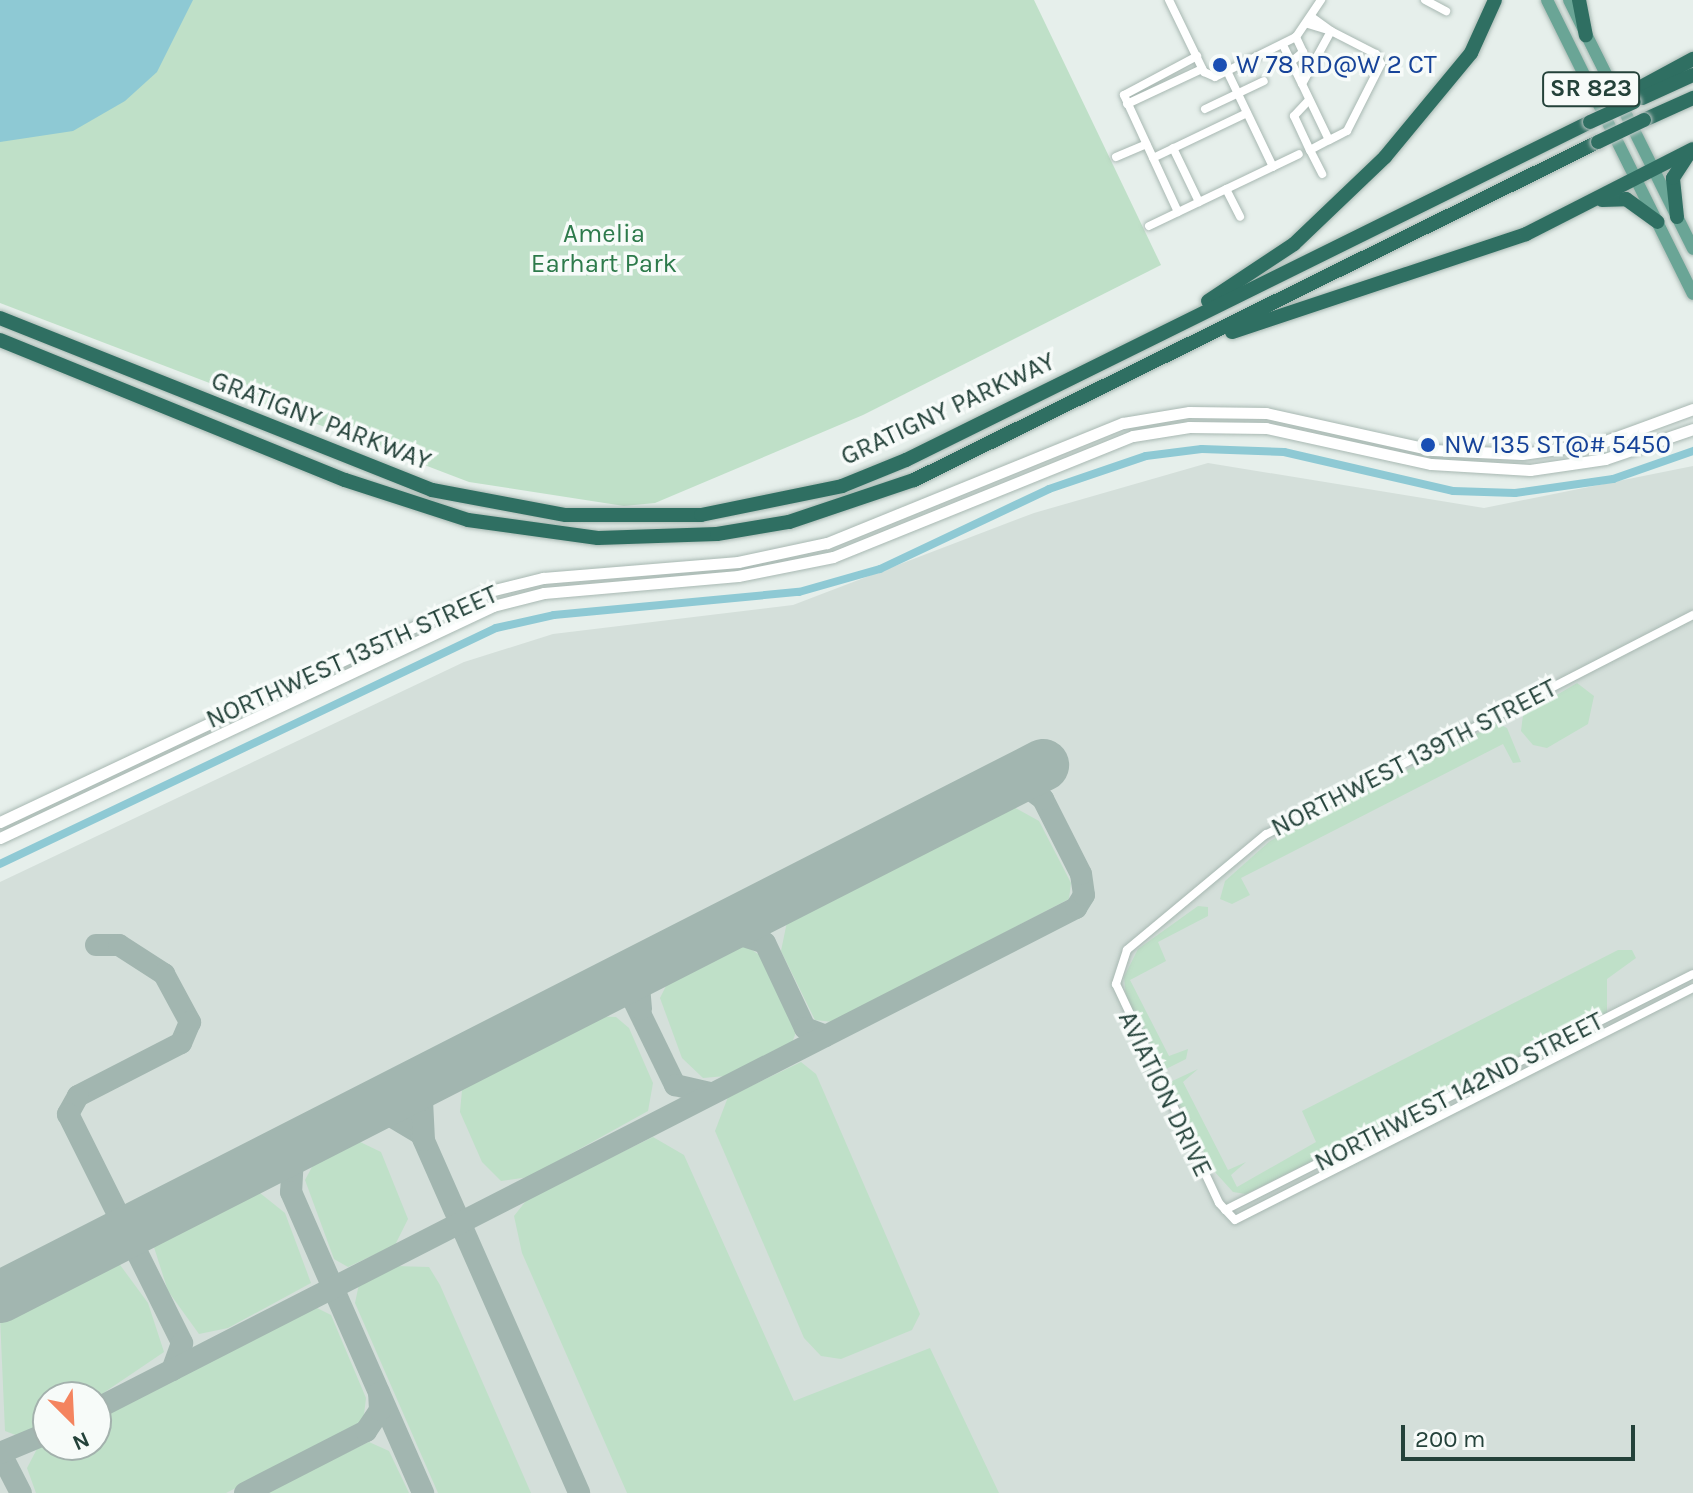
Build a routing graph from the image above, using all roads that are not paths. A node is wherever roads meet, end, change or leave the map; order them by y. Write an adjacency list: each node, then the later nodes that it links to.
1 (1169, 0): 14 (street)
2 (1321, 0): 9 (street)
3 (1425, 0): 8 (street)
4 (1495, 0): 55 (highway)
5 (1547, 0): 42 (main road, SR 823)
6 (1569, 0): 11 (main road, SR 823)
7 (1579, 0): 11 (highway)
8 (1446, 11)
9 (1309, 22): 10 (street); 12 (street)
10 (1331, 31): 23 (street); 31 (street)
11 (1586, 35): 40 (main road, SR 823)
12 (1296, 37): 13 (street); 16 (street)
13 (1283, 45): 16 (street); 19 (street)
14 (1197, 56): 17 (street); 18 (street)
15 (1693, 59): 25 (highway)
16 (1291, 62): 23 (street)
17 (1178, 65): 21 (street); 28 (street)
18 (1206, 73): 19 (street); 21 (street)
19 (1228, 73): 24 (street)
20 (1693, 75): 25 (highway, GRATIGNY PARKWAY)
21 (1184, 78): 28 (street)
22 (1264, 81): 24 (street)
23 (1302, 84): 27 (street)
24 (1237, 93): 29 (street); 30 (street)
25 (1632, 98): 55 (highway, GRATIGNY PARKWAY, bridge)
26 (1693, 98): 56 (highway, GRATIGNY PARKWAY, bridge)
27 (1309, 100): 31 (street); 34 (street)
28 (1127, 104): 32 (street)
29 (1205, 109)
30 (1247, 113): 33 (street); 39 (street)
31 (1329, 140): 34 (street)
32 (1146, 144): 37 (street); 38 (street)
33 (1173, 148): 38 (street); 44 (street)
34 (1310, 150): 41 (street)
35 (1692, 150): 40 (highway); 48 (highway)
36 (1299, 154): 39 (street)
37 (1116, 157)
38 (1153, 158): 46 (street)
39 (1273, 167): 43 (street)
40 (1653, 168): 42 (highway); 48 (main road, SR 823)
41 (1322, 174)
42 (1635, 177): 45 (highway); 49 (main road, SR 823)
43 (1226, 189): 44 (street); 47 (street)
44 (1199, 202): 46 (street)
45 (1590, 202): 49 (highway); 56 (highway)
46 (1178, 212): 50 (street)
47 (1240, 217)
48 (1677, 217): 51 (main road, SR 823)
49 (1658, 222): 52 (main road, SR 823)
50 (1149, 226)
51 (1693, 249)
52 (1693, 294)
53 (0, 318): 55 (highway, GRATIGNY PARKWAY)
54 (0, 340): 56 (highway, GRATIGNY PARKWAY)
55 (1143, 341)
56 (1183, 350)
57 (1693, 409): 60 (main road, NORTHWEST 135TH STREET)
58 (1693, 429): 61 (main road, NORTHWEST 135TH STREET)
59 (1693, 615): 64 (street, NORTHWEST 139TH STREET)
60 (283, 686): 61 (main road); 62 (main road, NORTHWEST 135TH STREET)
61 (290, 699): 63 (main road, NORTHWEST 135TH STREET)
62 (0, 822)
63 (0, 838)
64 (1121, 961): 67 (street, AVIATION DRIVE)
65 (1693, 974): 67 (street, NORTHWEST 142ND STREET)
66 (1693, 988): 68 (street, NORTHWEST 142ND STREET)
67 (1225, 1210): 68 (street, AVIATION DRIVE)
68 (1235, 1220)

